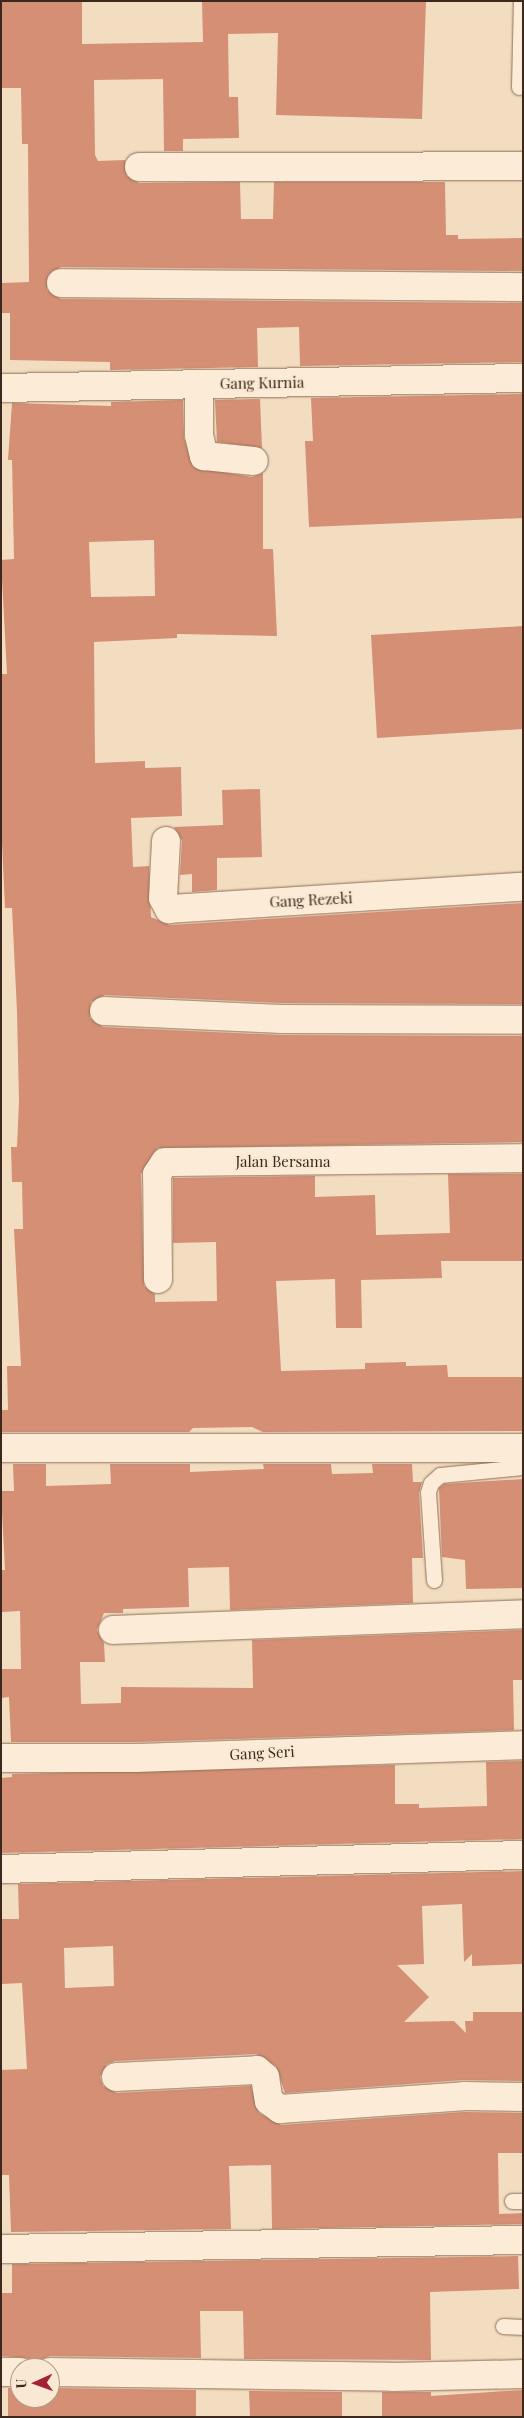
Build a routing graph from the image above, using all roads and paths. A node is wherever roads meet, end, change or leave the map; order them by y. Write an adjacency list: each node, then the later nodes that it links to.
1 (521, 1): 2 (lane)
2 (521, 24): 3 (lane)
3 (519, 87)
4 (523, 166): 5 (street)
5 (139, 167)
6 (61, 283): 7 (street)
7 (523, 287)
8 (523, 378): 9 (street, Gang Kurnia)
9 (198, 384): 10 (street, Gang Kurnia); 11 (street)
10 (1, 388)
11 (254, 461)
12 (166, 841): 13 (street, Gang Rezeki)
13 (523, 888)
14 (104, 1011): 15 (street)
15 (523, 1020)
16 (523, 1158): 17 (street, Jalan Bersama)
17 (158, 1279)
18 (1, 1448): 19 (street)
19 (523, 1448)
20 (523, 1467): 21 (lane)
21 (434, 1580)
22 (523, 1614): 23 (street)
23 (113, 1630)
24 (523, 1745): 25 (street, Gang Seri)
25 (1, 1758)
26 (523, 1855): 27 (street)
27 (1, 1869)
28 (116, 2077): 29 (street)
29 (523, 2097)
30 (523, 2240): 31 (street)
31 (1, 2249)
32 (503, 2326): 33 (lane)
33 (523, 2326)
34 (60, 2372): 35 (street)
35 (523, 2374)

